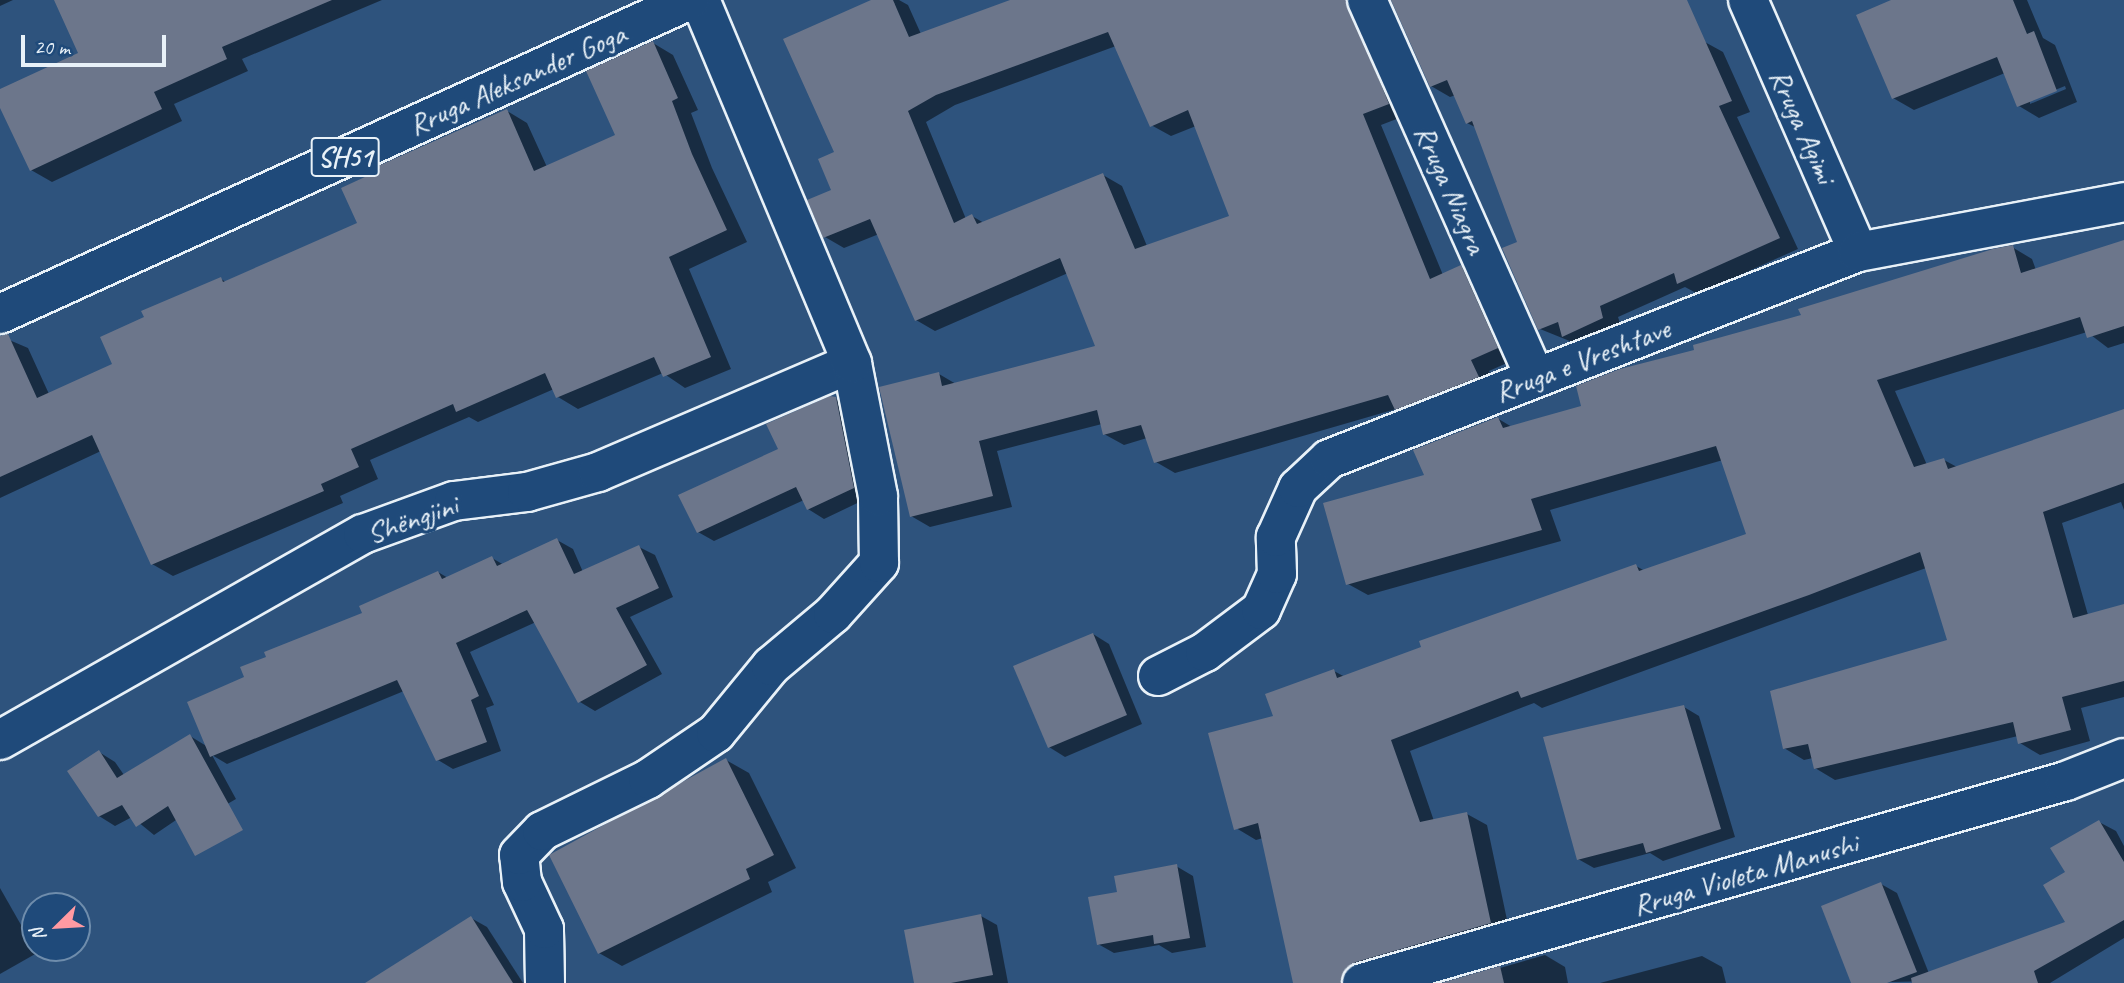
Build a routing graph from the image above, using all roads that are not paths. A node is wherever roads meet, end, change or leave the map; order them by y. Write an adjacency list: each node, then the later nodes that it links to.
1 (690, 0): 7 (street, Rruga Aleksander Goga / SH51)
2 (700, 0): 8 (street)
3 (1367, 0): 9 (street, Rruga Niagra)
4 (1748, 0): 6 (street, Rruga Agimi)
5 (2124, 202): 6 (street, Rruga e Vreshtave)
6 (1858, 252): 9 (street, Rruga e Vreshtave)
7 (0, 314)
8 (852, 363): 11 (street, Shëngjini); 13 (street)
9 (1535, 377): 10 (street, Rruga e Vreshtave)
10 (1158, 676)
11 (0, 740)
12 (2124, 758): 14 (street, Rruga Violeta Manushi)
13 (545, 983)
14 (1362, 983)

